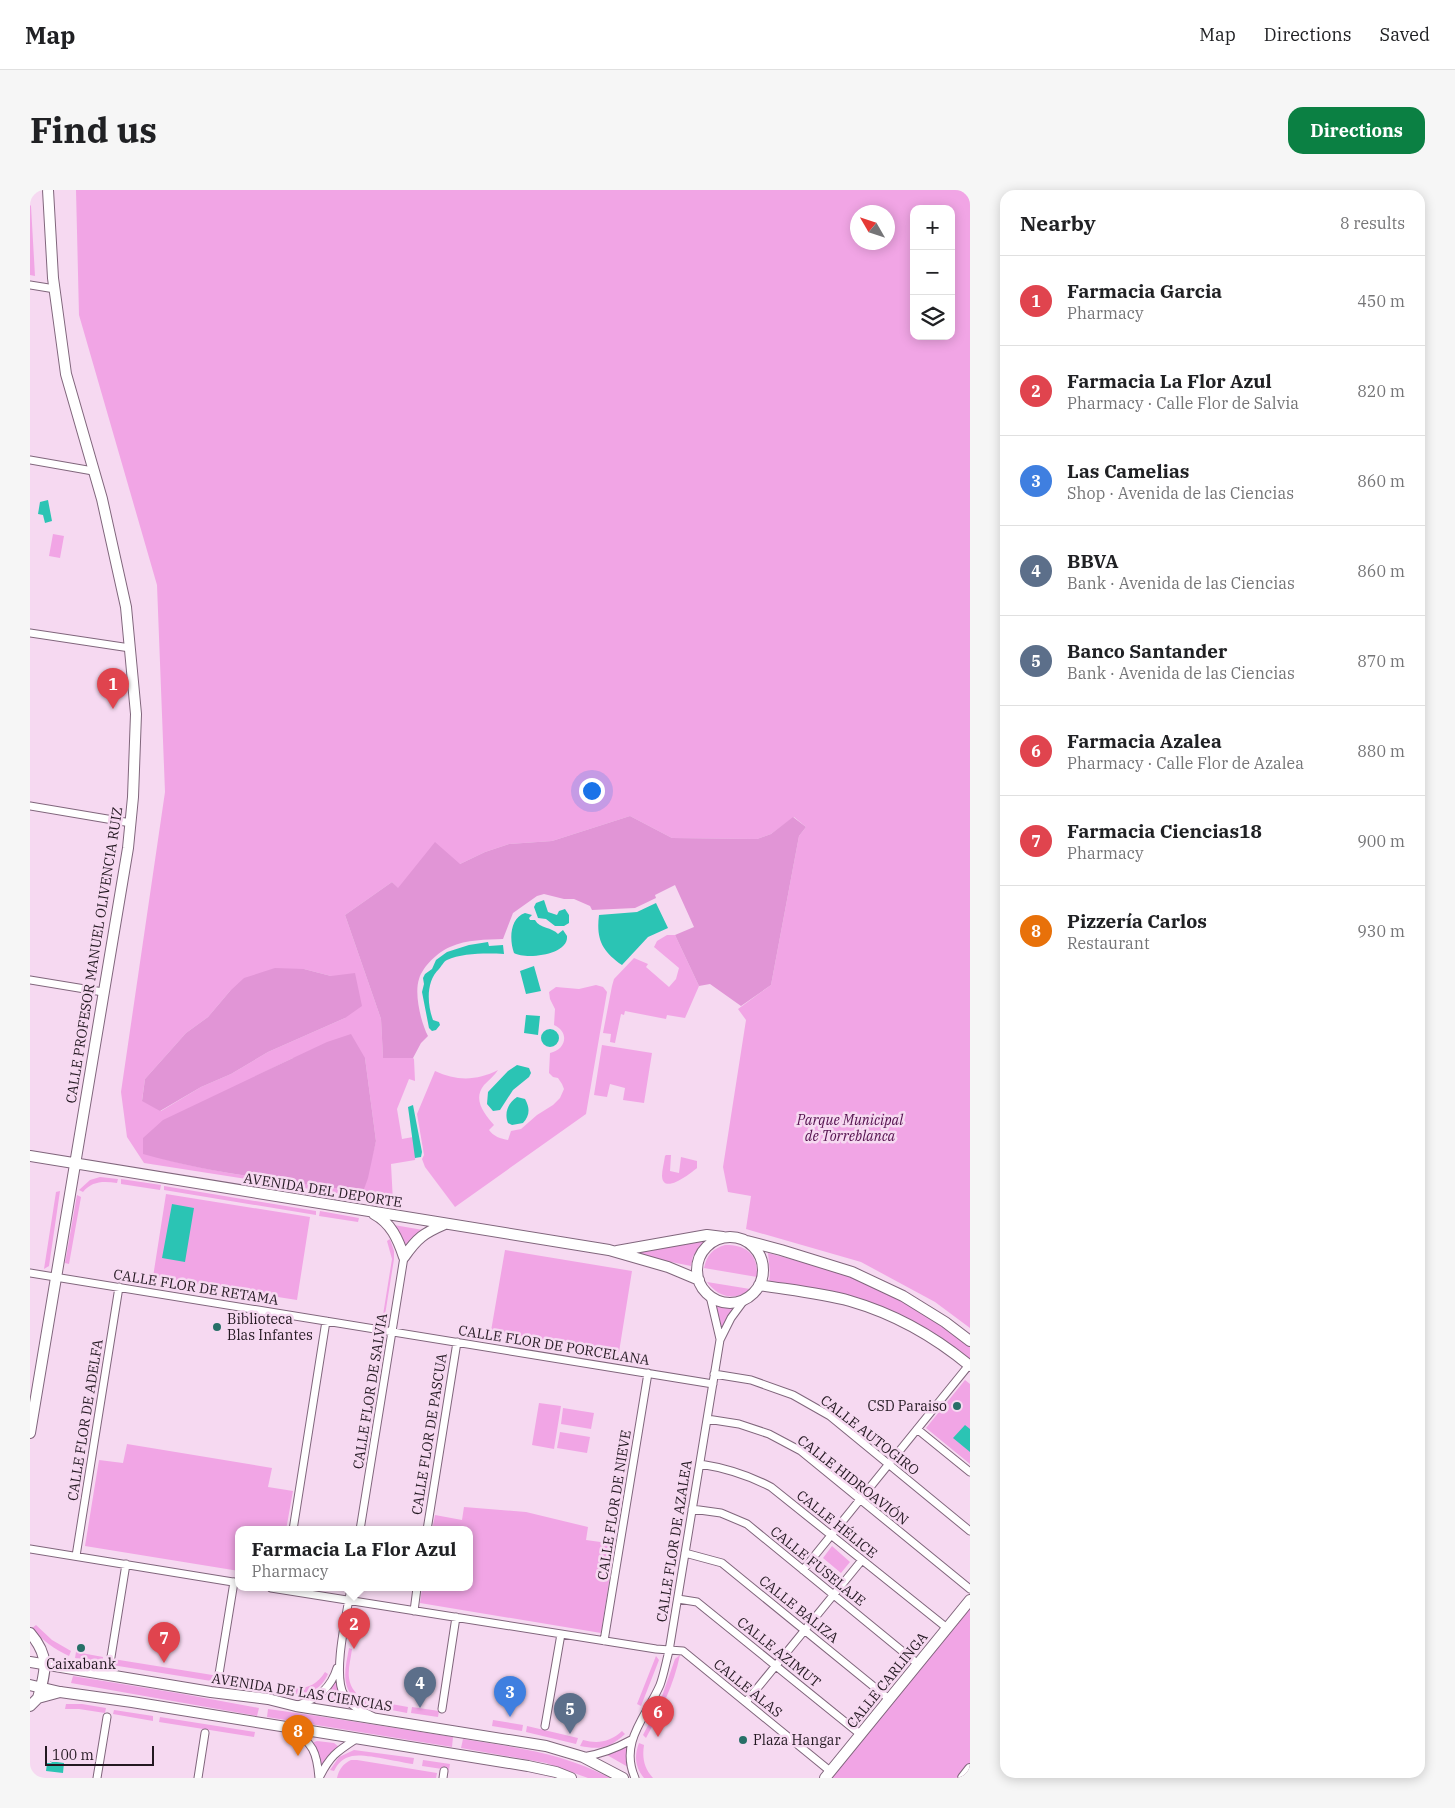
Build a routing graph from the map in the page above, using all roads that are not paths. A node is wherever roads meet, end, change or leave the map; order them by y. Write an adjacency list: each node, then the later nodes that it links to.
1 (48, 190): 3 (street, CALLE PROFESOR MANUEL OLIVENCIA RUIZ)
2 (30, 285): 3 (street)
3 (55, 289): 5 (street, CALLE PROFESOR MANUEL OLIVENCIA RUIZ)
4 (30, 460): 5 (street)
5 (93, 470): 7 (street, CALLE PROFESOR MANUEL OLIVENCIA RUIZ)
6 (30, 633): 7 (street)
7 (130, 648): 9 (street, CALLE PROFESOR MANUEL OLIVENCIA RUIZ)
8 (30, 806): 9 (street)
9 (131, 823): 11 (street, CALLE PROFESOR MANUEL OLIVENCIA RUIZ)
10 (30, 980): 11 (street)
11 (104, 992): 13 (street, CALLE PROFESOR MANUEL OLIVENCIA RUIZ)
12 (30, 1156): 13 (street, AVENIDA DEL DEPORTE)
13 (74, 1164): 14 (street, AVENIDA DEL DEPORTE); 21 (street, CALLE PROFESOR MANUEL OLIVENCIA RUIZ)
14 (368, 1211): 15 (street, AVENIDA DEL DEPORTE); 19 (street)
15 (446, 1223): 18 (street, AVENIDA DEL DEPORTE); 19 (street)
16 (727, 1237): 17 (street); 18 (street, AVENIDA DEL DEPORTE); 22 (street)
17 (747, 1241): 23 (street); 30 (street)
18 (612, 1251): 22 (street, AVENIDA DEL DEPORTE)
19 (404, 1256): 28 (street, CALLE FLOR DE SALVIA)
20 (30, 1272): 21 (street, CALLE FLOR DE RETAMA)
21 (55, 1277): 24 (street, CALLE FLOR DE RETAMA); 38 (street, CALLE PROFESOR MANUEL OLIVENCIA RUIZ)
22 (699, 1280): 25 (street)
23 (759, 1285): 26 (street); 32 (street)
24 (119, 1287): 27 (street, CALLE FLOR DE RETAMA); 51 (street, CALLE FLOR DE ADELFA)
25 (710, 1296): 26 (street); 29 (street)
26 (745, 1299): 29 (street)
27 (326, 1321): 28 (street, CALLE FLOR DE RETAMA); 44 (street)
28 (392, 1332): 31 (street, CALLE FLOR DE PORCELANA); 45 (street, CALLE FLOR DE SALVIA)
29 (720, 1340): 34 (street, CALLE FLOR DE AZALEA)
30 (970, 1341)
31 (457, 1342): 33 (street, CALLE FLOR DE PORCELANA); 46 (street, CALLE FLOR DE PASCUA)
32 (969, 1366): 37 (street)
33 (648, 1373): 35 (street, CALLE FLOR DE PORCELANA); 71 (street, CALLE FLOR DE NIEVE)
34 (714, 1374): 35 (street, CALLE FLOR DE AZALEA); 40 (street, CALLE AUTOGIRO)
35 (713, 1384): 36 (street, CALLE FLOR DE AZALEA)
36 (707, 1419): 39 (street, CALLE FLOR DE AZALEA); 42 (street, CALLE HIDROAVIÓN)
37 (917, 1429): 40 (street); 41 (street)
38 (30, 1433)
39 (700, 1464): 43 (street, CALLE FLOR DE AZALEA); 48 (street, CALLE HÉLICE)
40 (888, 1464): 42 (street); 47 (street, CALLE AUTOGIRO)
41 (970, 1472)
42 (860, 1499): 48 (street); 56 (street, CALLE HIDROAVIÓN)
43 (692, 1509): 50 (street, CALLE FLOR DE AZALEA); 54 (street, CALLE FUSELAJE)
44 (294, 1526)
45 (361, 1526)
46 (428, 1526)
47 (970, 1530)
48 (831, 1535): 52 (street, CALLE HÉLICE); 54 (street)
49 (30, 1549): 51 (street)
50 (685, 1553): 62 (street, CALLE FLOR DE AZALEA); 68 (street, CALLE BALIZA)
51 (76, 1556): 53 (street)
52 (862, 1560): 61 (street); 67 (street, CALLE HÉLICE)
53 (126, 1564): 55 (street); 73 (street)
54 (803, 1570): 61 (street, CALLE FUSELAJE)
55 (235, 1582)
56 (970, 1589)
57 (235, 1591): 79 (street)
58 (296, 1591): 63 (street, CALLE ALAS)
59 (350, 1591): 63 (street)
60 (417, 1591): 65 (street)
61 (834, 1595): 68 (street); 77 (street, CALLE FUSELAJE)
62 (678, 1599): 72 (street, CALLE FLOR DE AZALEA); 78 (street, CALLE AZIMUT)
63 (349, 1600): 65 (street, CALLE ALAS); 75 (street)
64 (970, 1600): 67 (street, CALLE CARLINGA)
65 (414, 1610): 66 (street, CALLE ALAS)
66 (456, 1617): 70 (street, CALLE ALAS); 86 (street)
67 (947, 1628): 77 (street, CALLE CARLINGA)
68 (805, 1631): 78 (street); 82 (street, CALLE BALIZA)
69 (30, 1633): 74 (street)
70 (561, 1634): 71 (street, CALLE ALAS); 89 (street)
71 (604, 1641): 72 (street, CALLE ALAS)
72 (669, 1651): 83 (street, CALLE ALAS); 94 (street, CALLE FLOR DE AZALEA)
73 (111, 1657)
74 (45, 1660): 76 (street, AVENIDA DE LAS CIENCIAS); 81 (street); 85 (street, AVENIDA DE LAS CIENCIAS)
75 (340, 1660): 85 (street); 88 (street)
76 (30, 1662)
77 (918, 1664): 82 (street, CALLE CARLINGA)
78 (776, 1666): 83 (street); 92 (street, CALLE AZIMUT)
79 (219, 1674)
80 (30, 1685): 81 (street)
81 (40, 1693): 84 (street); 90 (street)
82 (889, 1699): 92 (street, CALLE CARLINGA)
83 (746, 1702): 97 (street, CALLE ALAS)
84 (30, 1706)
85 (296, 1706): 88 (street, AVENIDA DE LAS CIENCIAS)
86 (442, 1710)
87 (106, 1717): 98 (street)
88 (375, 1718): 95 (street, AVENIDA DE LAS CIENCIAS)
89 (545, 1726)
90 (289, 1728): 93 (street); 100 (street)
91 (205, 1733): 99 (street)
92 (860, 1734): 97 (street, CALLE CARLINGA)
93 (356, 1739): 100 (street); 101 (street)
94 (631, 1740): 95 (street); 103 (street)
95 (583, 1758): 102 (street, AVENIDA DE LAS CIENCIAS)
96 (970, 1770): 104 (street)
97 (828, 1774)
98 (97, 1778)
99 (198, 1778)
100 (319, 1778)
101 (571, 1778)
102 (623, 1778)
103 (635, 1778)
104 (963, 1778)

